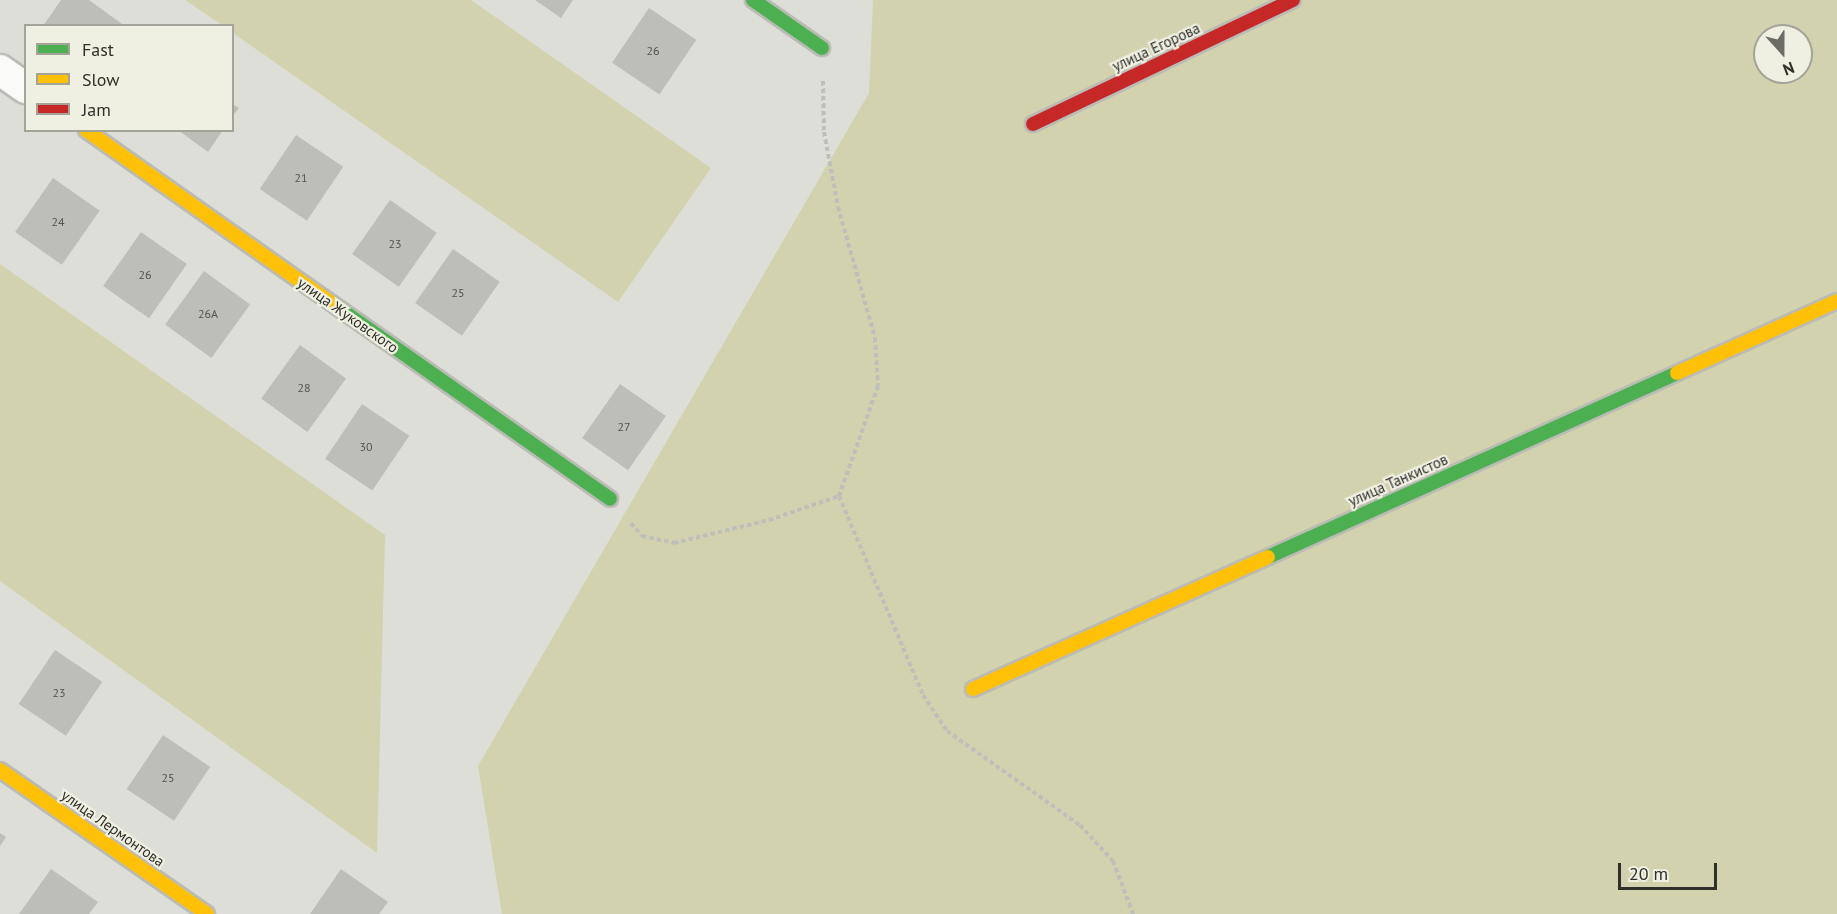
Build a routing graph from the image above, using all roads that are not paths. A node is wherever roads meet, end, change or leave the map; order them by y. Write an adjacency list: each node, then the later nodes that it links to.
1 (753, 0): 3 (street)
2 (1293, 0): 6 (street, улица Егорова)
3 (822, 48)
4 (0, 70): 5 (street)
5 (24, 87)
6 (1033, 124)
7 (89, 132): 9 (street, улица Жуковского)
8 (1837, 301): 10 (street, улица Танкистов)
9 (610, 499)
10 (973, 689)
11 (0, 770): 12 (street, улица Лермонтова)
12 (207, 914)

